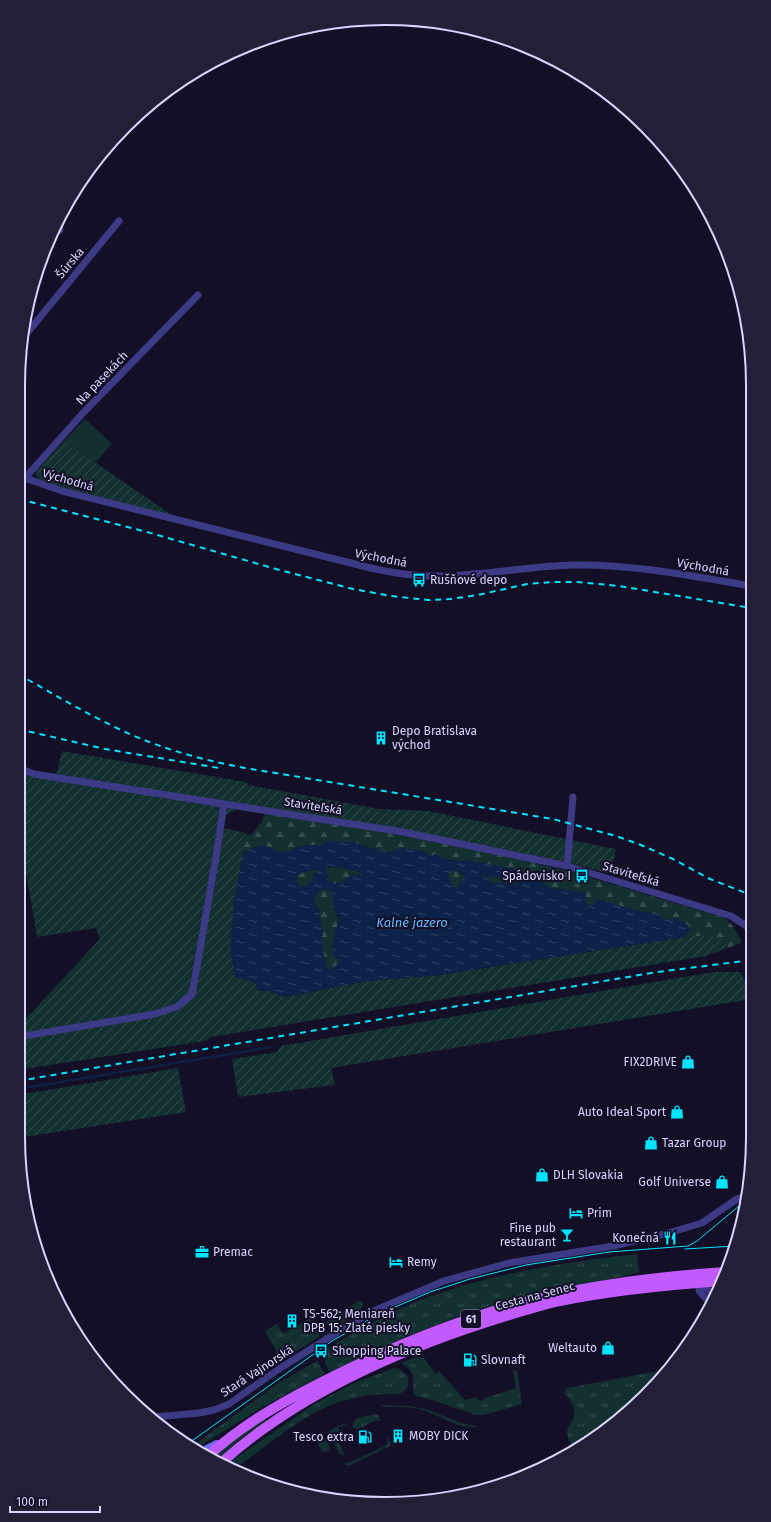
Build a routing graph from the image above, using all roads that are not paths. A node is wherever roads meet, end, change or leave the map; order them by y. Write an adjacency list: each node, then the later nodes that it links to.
1 (119, 221): 3 (street, Šúrska)
2 (198, 295): 4 (street, Na pasekách)
3 (29, 330)
4 (25, 472)
5 (25, 476): 6 (street, Východná)
6 (746, 585)
7 (25, 770): 9 (street, Staviteľská)
8 (573, 797): 10 (street)
9 (224, 804): 10 (street, Staviteľská); 12 (street)
10 (567, 866): 11 (street, Staviteľská)
11 (746, 926)
12 (25, 1036)
13 (741, 1198): 20 (street, Stará Vajnorská)
14 (683, 1275): 15 (main road, Cesta na Senec / 61); 17 (street); 21 (main road, Cesta na Senec / 61)
15 (719, 1275)
16 (718, 1277): 17 (main road, Cesta na Senec / 61)
17 (700, 1282): 18 (street); 19 (street); 24 (main road, Cesta na Senec / 61)
18 (711, 1293)
19 (707, 1300)
20 (157, 1416)
21 (236, 1434): 22 (main road); 23 (main road, 61)
22 (207, 1450)
23 (212, 1453)
24 (225, 1460)

